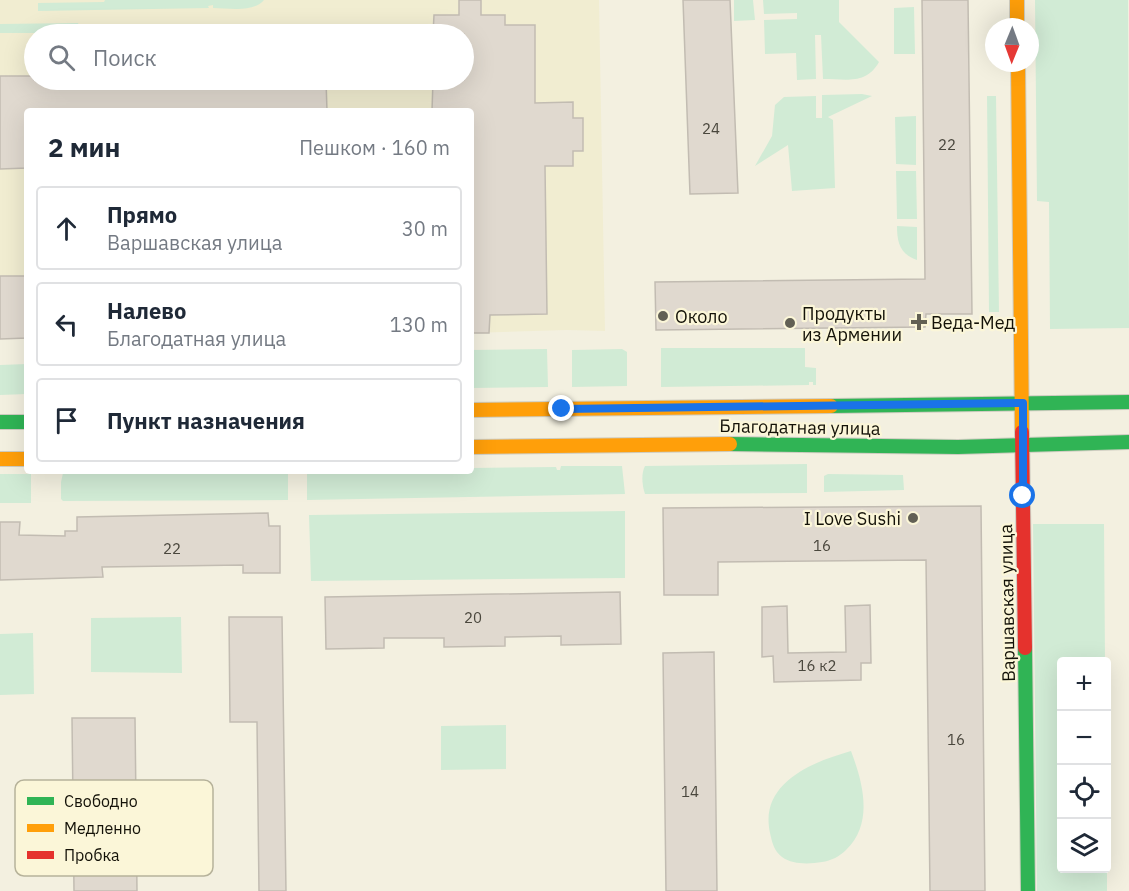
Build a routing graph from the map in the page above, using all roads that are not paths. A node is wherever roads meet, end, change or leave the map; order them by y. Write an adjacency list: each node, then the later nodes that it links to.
1 (1017, 0): 2 (main road)
2 (1017, 18)
3 (1018, 72): 5 (main road, Варшавская улица)
4 (1129, 402): 5 (main road, Благодатная улица)
5 (1023, 403): 6 (main road, Благодатная улица); 10 (main road, Варшавская улица)
6 (474, 410)
7 (0, 422): 8 (main road)
8 (24, 422)
9 (1129, 442): 10 (main road, Благодатная улица)
10 (1023, 444): 11 (main road, Благодатная улица); 14 (main road, Варшавская улица)
11 (474, 447)
12 (0, 459): 13 (main road)
13 (24, 459)
14 (1028, 891)

